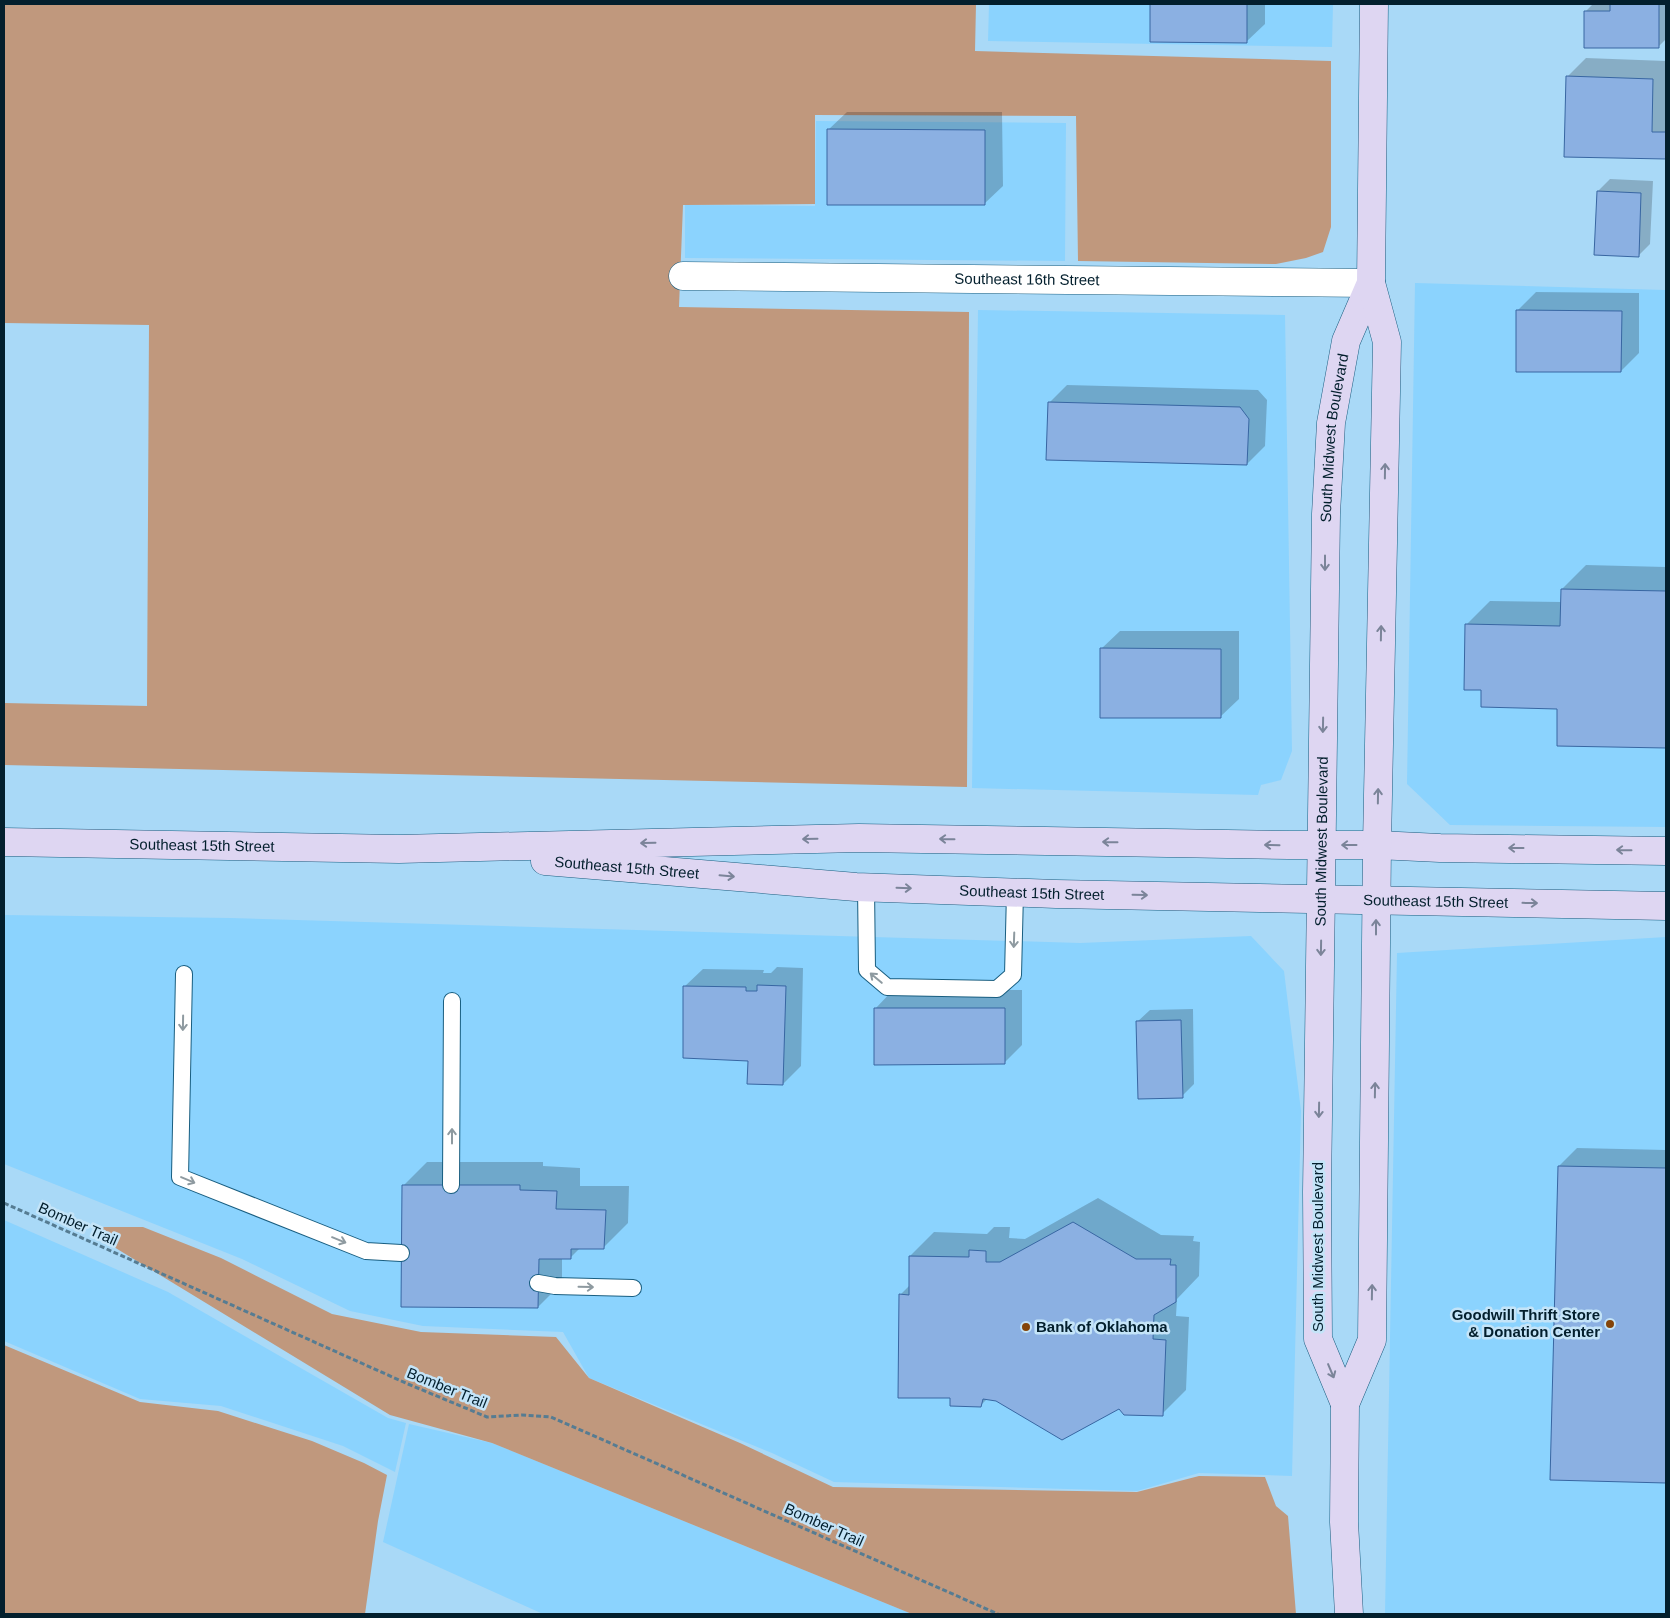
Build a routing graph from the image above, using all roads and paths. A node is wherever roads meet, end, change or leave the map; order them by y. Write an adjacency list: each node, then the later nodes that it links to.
1 (1374, 4): 3 (main road, South Midwest Boulevard)
2 (683, 276): 3 (street, Southeast 16th Street)
3 (1371, 283): 5 (main road, South Midwest Boulevard, one-way to 5); 6 (main road, South Midwest Boulevard, one-way to 3)
4 (4, 842): 7 (main road, Southeast 15th Street)
5 (1321, 845): 6 (main road, Southeast 15th Street, one-way to 5); 7 (main road, Southeast 15th Street, one-way to 7); 11 (main road, South Midwest Boulevard)
6 (1377, 845): 8 (main road, Southeast 15th Street, one-way to 6); 12 (main road, South Midwest Boulevard)
7 (399, 849): 9 (main road, Southeast 15th Street, one-way to 9)
8 (1666, 851)
9 (866, 887): 10 (main road, Southeast 15th Street, one-way to 10); 10 (lane, one-way to 9)
10 (1015, 892): 11 (main road, Southeast 15th Street, one-way to 11)
11 (1322, 899): 12 (main road, Southeast 15th Street); 21 (main road, South Midwest Boulevard, one-way to 21)
12 (1376, 900): 13 (main road, Southeast 15th Street, one-way to 13); 21 (main road, South Midwest Boulevard, one-way to 12)
13 (1666, 906)
14 (184, 974): 18 (lane, one-way to 18)
15 (452, 1001): 16 (lane, one-way to 15)
16 (452, 1185)
17 (4, 1203): 22 (path, Bomber Trail)
18 (401, 1253)
19 (538, 1283): 20 (lane, one-way to 20)
20 (633, 1288)
21 (1344, 1404): 23 (main road, South Midwest Boulevard)
22 (998, 1614)
23 (1348, 1614)

